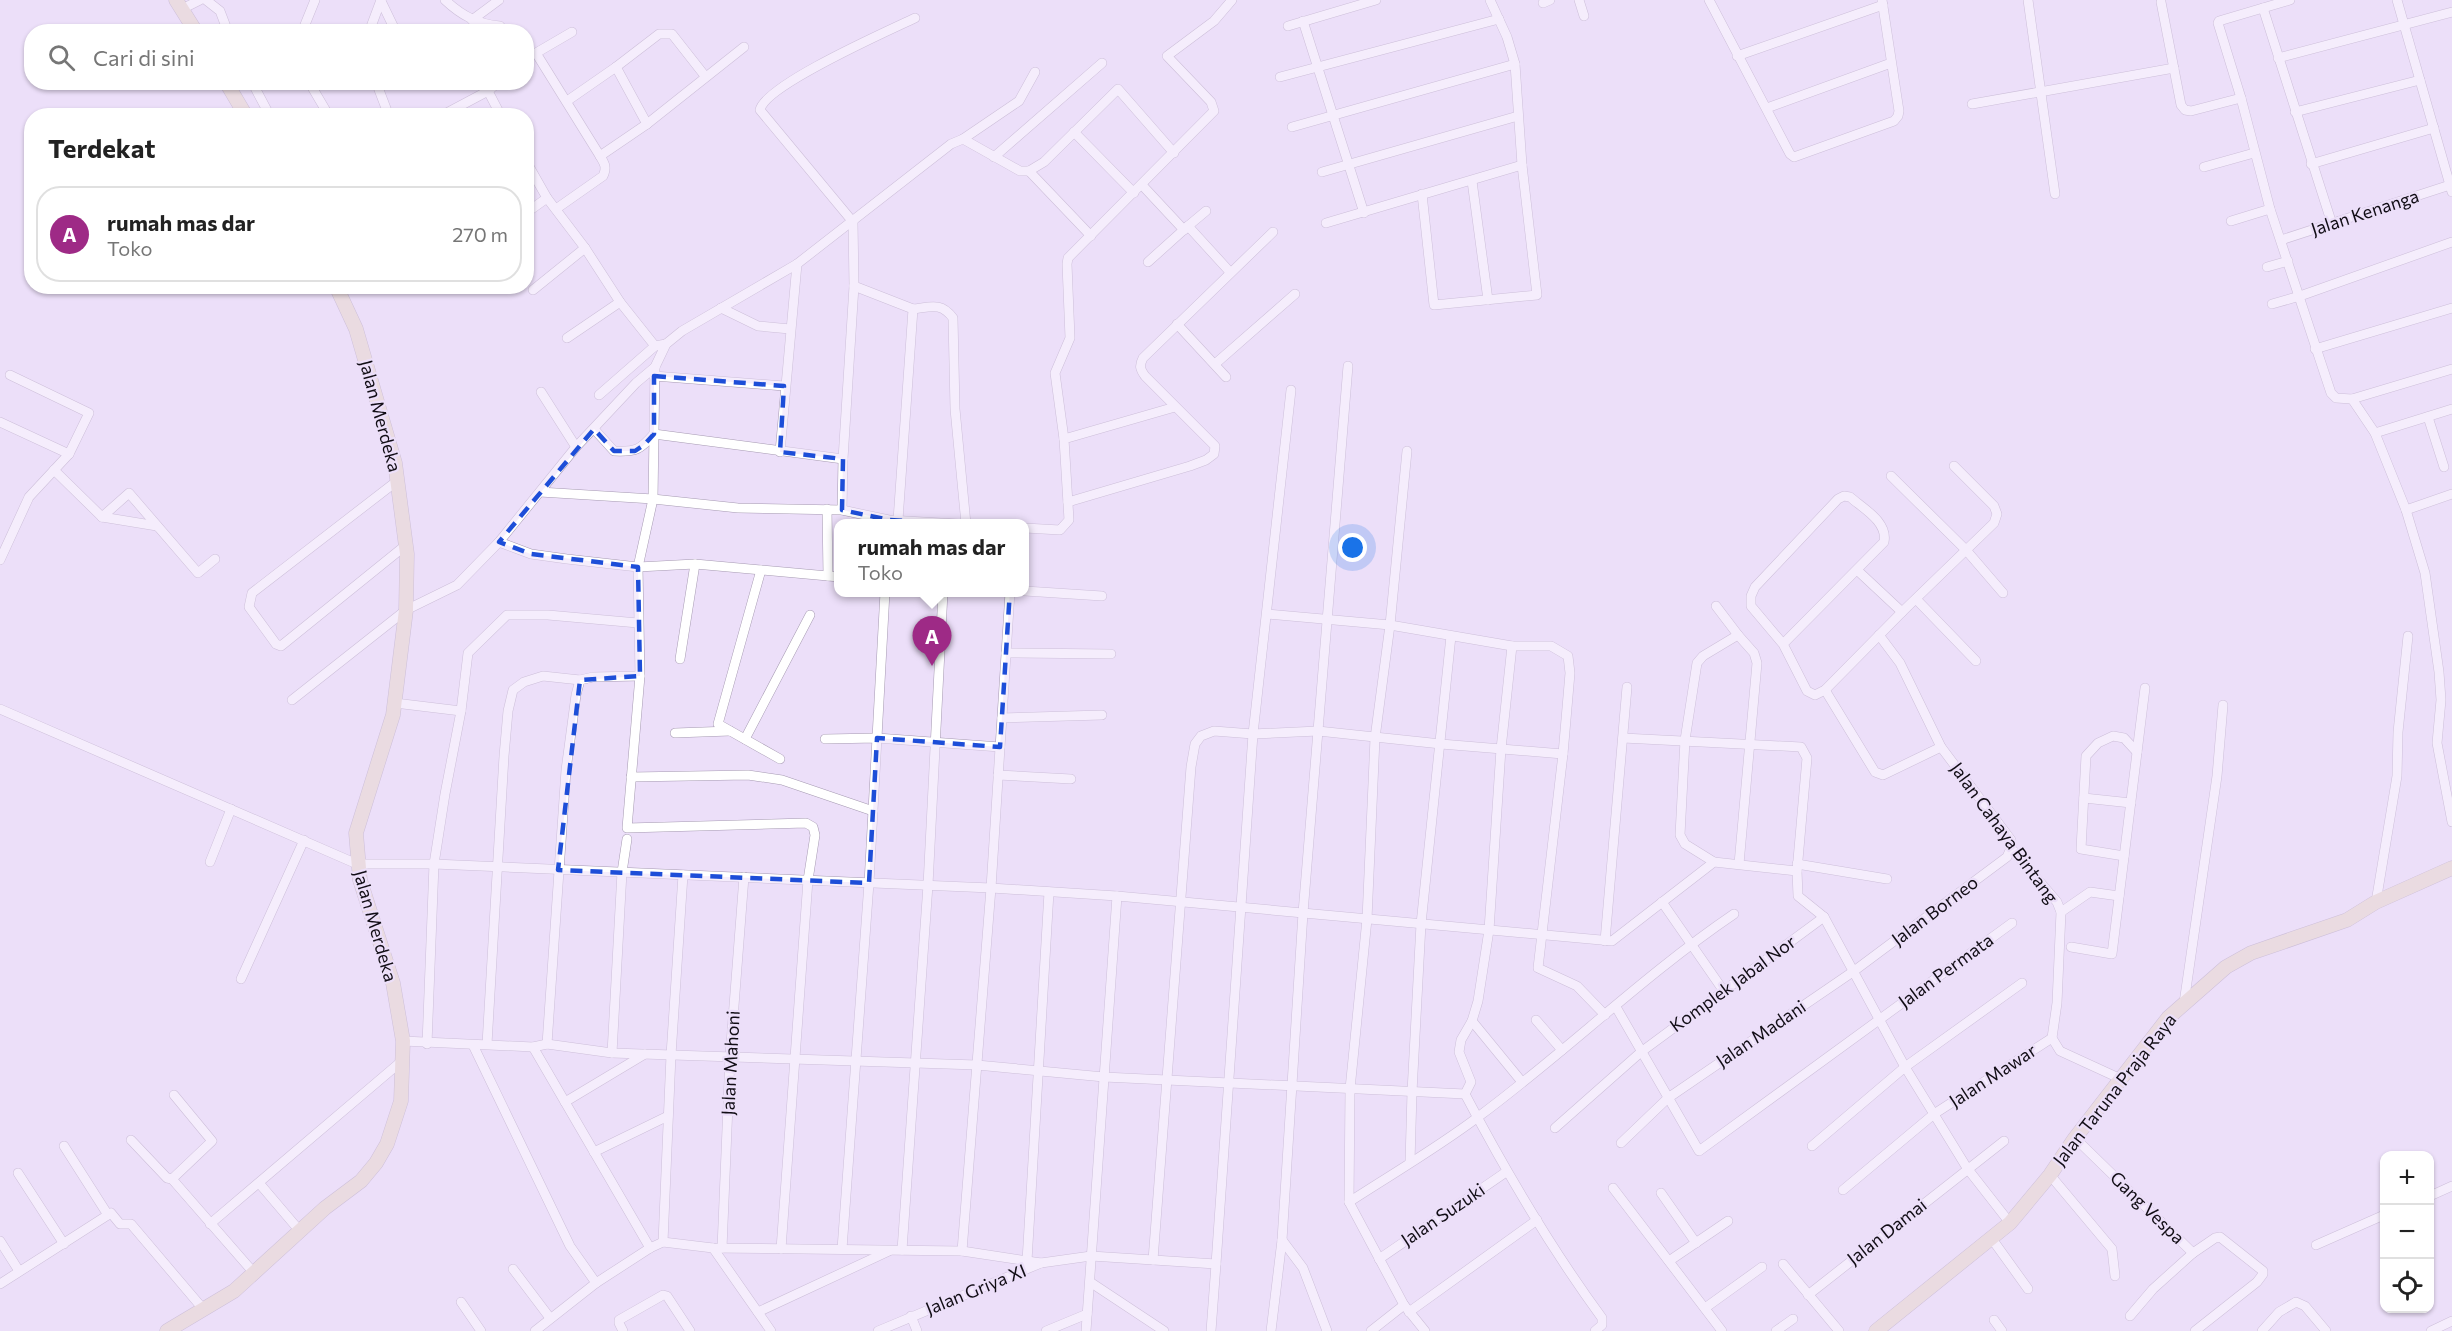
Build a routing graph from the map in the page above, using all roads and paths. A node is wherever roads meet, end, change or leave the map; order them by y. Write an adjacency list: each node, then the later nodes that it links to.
1 (200, 0): 17 (street)
2 (206, 0): 27 (street)
3 (315, 0): 28 (street)
4 (381, 0): 29 (street); 30 (street)
5 (445, 0): 23 (street)
6 (499, 0): 23 (street)
7 (1232, 0): 72 (street)
8 (1376, 0): 24 (street)
9 (1490, 0): 22 (street)
10 (1579, 0): 20 (street)
11 (1709, 0): 36 (street)
12 (2028, 0): 52 (street)
13 (2290, 0): 18 (street)
14 (2397, 0): 25 (street)
15 (1883, 2): 36 (street); 39 (street)
16 (2161, 2): 43 (street)
17 (179, 5): 26 (street)
18 (2263, 8): 37 (street); 54 (street)
19 (2452, 12): 25 (street)
20 (1584, 16)
21 (915, 18): 96 (street)
22 (1499, 19): 40 (street); 42 (street)
23 (472, 20): 31 (street)
24 (1304, 21): 32 (street); 42 (street)
25 (2404, 23): 37 (street); 47 (street)
26 (191, 24)
27 (225, 24)
28 (305, 24)
29 (372, 24)
30 (392, 24)
31 (483, 24)
32 (1288, 26)
33 (572, 32): 35 (street)
34 (744, 47): 45 (street)
35 (536, 53): 55 (street)
36 (1737, 56): 63 (street)
37 (2278, 58): 64 (street)
38 (1102, 63): 75 (street)
39 (1891, 63): 63 (street); 63 (street)
40 (1515, 64): 65 (street); 66 (street)
41 (616, 67): 45 (street); 55 (street); 67 (street)
42 (1318, 68): 46 (street); 65 (street)
43 (2174, 68): 52 (street); 54 (street)
44 (1035, 72): 71 (street)
45 (705, 76): 67 (street)
46 (1280, 77)
47 (2420, 80): 64 (street); 69 (street)
48 (231, 90): 57 (street)
49 (256, 90): 58 (street)
50 (314, 90): 59 (street)
51 (379, 90): 60 (street)
52 (2041, 90): 56 (street); 88 (street)
53 (488, 91): 61 (street); 62 (street)
54 (2241, 98): 73 (street)
55 (567, 101): 74 (street)
56 (1972, 104)
57 (241, 108)
58 (266, 108)
59 (324, 108)
60 (386, 108)
61 (456, 108)
62 (497, 108)
63 (1767, 108)
64 (2295, 112): 77 (street)
65 (1334, 114): 68 (street); 76 (street)
66 (1518, 116): 76 (street); 78 (street)
67 (647, 124): 74 (street)
68 (1292, 127)
69 (2434, 128): 77 (street); 85 (street)
70 (1074, 132): 72 (street); 80 (street); 86 (street)
71 (963, 139): 75 (street); 96 (street)
72 (1174, 153): 84 (street)
73 (2254, 153): 79 (street); 92 (street)
74 (600, 156): 91 (street)
75 (994, 157): 80 (street)
76 (1350, 163): 81 (street); 94 (street)
77 (2311, 164): 98 (street)
78 (1522, 165): 83 (street); 115 (street)
79 (2204, 167)
80 (1029, 171): 101 (street)
81 (1322, 172)
82 (534, 176): 89 (street)
83 (1473, 181): 87 (street); 115 (street)
84 (1142, 185): 86 (street); 99 (street)
85 (2451, 189): 98 (street, Jalan Kenanga)
86 (1134, 193): 101 (street)
87 (1422, 194): 94 (street); 115 (street)
88 (2055, 194)
89 (547, 198): 90 (street); 91 (street)
90 (534, 207)
91 (556, 209): 104 (street)
92 (2270, 209): 95 (street); 102 (street)
93 (1206, 211): 99 (street)
94 (1364, 213): 97 (street)
95 (2231, 221)
96 (853, 222): 107 (street); 110 (street)
97 (1326, 223)
98 (2332, 224): 102 (street, Jalan Kenanga)
99 (1186, 228): 106 (street); 109 (street)
100 (1273, 232): 109 (street)
101 (1091, 236): 145 (street)
102 (2281, 240): 105 (street)
103 (2452, 242): 114 (street)
104 (585, 248): 111 (street); 116 (street)
105 (2288, 261): 108 (street); 114 (street)
106 (1148, 262)
107 (797, 264): 118 (street); 122 (street)
108 (2267, 267)
109 (1230, 272): 121 (street)
110 (854, 286): 119 (street); 150 (street)
111 (534, 288)
112 (340, 294): 155 (street, Jalan Merdeka)
113 (1295, 294): 127 (street)
114 (2300, 296): 117 (street); 126 (street)
115 (1488, 300)
116 (620, 302): 123 (street); 125 (street)
117 (2272, 304)
118 (721, 308): 122 (street); 124 (street)
119 (913, 309): 165 (street); 166 (street)
120 (2452, 309): 126 (street)
121 (1177, 324): 127 (street); 138 (street)
122 (790, 329): 133 (street)
123 (567, 338)
124 (666, 344): 125 (street); 130 (street)
125 (655, 346): 136 (street)
126 (2316, 349): 137 (street)
127 (1215, 364): 132 (street)
128 (1348, 366): 192 (street)
129 (2452, 369): 137 (street)
130 (655, 371): 133 (street); 142 (street); 144 (street)
131 (10, 375): 149 (street)
132 (1226, 377)
133 (784, 386): 147 (street)
134 (1291, 390): 190 (street)
135 (541, 392): 146 (street)
136 (599, 395)
137 (2352, 399): 143 (street)
138 (1175, 407): 145 (street); 159 (street)
139 (2452, 409): 140 (street)
140 (2428, 417): 143 (street); 152 (street)
141 (0, 422): 149 (street)
142 (594, 429): 144 (street); 146 (street)
143 (2375, 433): 162 (street)
144 (654, 434): 147 (street); 158 (street)
145 (1064, 439): 159 (street)
146 (576, 447): 156 (street)
147 (780, 452): 150 (street)
148 (1407, 452): 194 (street)
149 (69, 454): 153 (street)
150 (843, 459): 161 (street)
151 (1954, 466): 171 (street)
152 (2444, 467)
153 (54, 470): 163 (street); 172 (street)
154 (1891, 476): 171 (street)
155 (397, 481): 170 (street, Jalan Merdeka); 170 (street)
156 (540, 492): 158 (street); 169 (street)
157 (2452, 494): 162 (street)
158 (653, 499): 160 (street); 175 (street)
159 (1068, 502): 168 (street)
160 (827, 509): 161 (street); 178 (street)
161 (842, 510): 164 (street)
162 (2406, 510): 243 (street)
163 (102, 517): 167 (street); 167 (street)
164 (883, 519)
165 (892, 519)
166 (966, 519)
167 (157, 526): 173 (street)
168 (1029, 528)
169 (499, 542): 175 (street); 188 (street)
170 (406, 545): 188 (street, Jalan Merdeka)
171 (1966, 550): 181 (street); 186 (street)
172 (0, 560)
173 (215, 560)
174 (695, 564): 175 (street); 176 (street); 203 (street)
175 (638, 567): 193 (street)
176 (761, 570): 178 (street); 217 (street)
177 (1857, 570): 189 (street); 199 (street); 199 (street)
178 (828, 576): 179 (street)
179 (834, 577)
180 (1029, 591): 182 (street)
181 (2003, 592)
182 (1102, 596)
183 (885, 597): 221 (street)
184 (943, 597): 227 (street)
185 (1010, 597): 201 (street)
186 (1916, 599): 189 (street); 204 (street)
187 (1716, 606): 195 (street)
188 (405, 610): 210 (street); 211 (street, Jalan Merdeka)
189 (1902, 612): 196 (street)
190 (1267, 614): 192 (street); 220 (street)
191 (810, 615): 224 (street)
192 (1327, 619): 194 (street); 218 (street)
193 (638, 622): 205 (street); 214 (street)
194 (1390, 625): 197 (street); 222 (street)
195 (1738, 635): 226 (street); 228 (street)
196 (1880, 635): 209 (street); 231 (street, Jalan Cahaya Bintang)
197 (1450, 636): 200 (street); 229 (street)
198 (2408, 636): 270 (street)
199 (1783, 644): 209 (street)
200 (1512, 646): 232 (street); 234 (street)
201 (1006, 653): 202 (street); 216 (street)
202 (1111, 654)
203 (680, 659)
204 (1976, 661)
205 (640, 676): 206 (street); 237 (street)
206 (580, 680): 253 (street); 256 (street)
207 (1627, 687): 223 (street)
208 (2145, 688): 233 (street)
209 (1825, 690): 231 (street)
210 (292, 700)
211 (395, 703): 214 (street); 250 (street, Jalan Merdeka)
212 (2223, 705): 288 (street)
213 (0, 709): 241 (street)
214 (461, 711): 251 (street)
215 (1102, 715): 216 (street)
216 (1002, 718): 230 (street)
217 (731, 731): 219 (street); 224 (street)
218 (1318, 731): 220 (street); 222 (street); 273 (street)
219 (675, 733)
220 (1253, 734): 268 (street); 271 (street)
221 (877, 738): 225 (street); 227 (street); 242 (street)
222 (1375, 738): 229 (street); 276 (street)
223 (1623, 738): 226 (street); 281 (street)
224 (745, 739): 235 (street)
225 (825, 739)
226 (1685, 740): 228 (street); 249 (street)
227 (936, 741): 230 (street); 263 (street)
228 (1749, 743): 252 (street); 254 (street)
229 (1441, 744): 232 (street); 278 (street)
230 (1000, 747): 236 (street)
231 (1941, 747): 246 (street, Jalan Cahaya Bintang)
232 (1501, 749): 234 (street); 279 (street)
233 (2137, 752): 239 (street); 240 (street)
234 (1563, 754): 280 (street)
235 (780, 759)
236 (998, 775): 238 (street); 264 (street)
237 (631, 777): 242 (street); 261 (street)
238 (1071, 779)
239 (2084, 798): 240 (street); 247 (street)
240 (2131, 803): 247 (street)
241 (231, 808): 245 (street); 248 (street)
242 (873, 811): 262 (street)
243 (2452, 822)
244 (627, 839): 257 (street)
245 (304, 840): 250 (street); 285 (street)
246 (2012, 848): 272 (street, Jalan Cahaya Bintang); 284 (street, Jalan Borneo)
247 (2124, 856): 267 (street)
248 (210, 862)
249 (1714, 862): 252 (street); 269 (street)
250 (357, 864): 251 (street); 295 (street, Jalan Merdeka)
251 (434, 864): 253 (street); 296 (street)
252 (1739, 864): 254 (street)
253 (498, 867): 256 (street); 298 (street)
254 (1797, 868): 260 (street); 275 (street)
255 (2452, 868): 270 (street, Jalan Taruna Praja Raya)
256 (558, 870): 257 (street); 299 (street)
257 (622, 872): 258 (street); 303 (street)
258 (683, 875): 259 (street); 305 (street)
259 (744, 877): 261 (street); 306 (street, Jalan Mahoni)
260 (1887, 879)
261 (807, 880): 262 (street); 307 (street)
262 (869, 883): 263 (street); 309 (street)
263 (928, 885): 264 (street); 310 (street)
264 (991, 888): 265 (street); 311 (street)
265 (1049, 892): 266 (street); 313 (street)
266 (1117, 896): 268 (street); 314 (street)
267 (2119, 896): 272 (street); 283 (street)
268 (1180, 902): 271 (street); 316 (street)
269 (1662, 902): 281 (street); 282 (street)
270 (2376, 902): 288 (street, Jalan Taruna Praja Raya)
271 (1241, 907): 273 (street); 318 (street)
272 (2061, 912): 294 (street, Jalan Cahaya Bintang)
273 (1303, 913): 276 (street); 319 (street)
274 (1734, 914): 282 (street)
275 (1824, 917): 284 (street); 287 (street, Komplek Jabal Nor)
276 (1367, 919): 278 (street); 320 (street)
277 (2012, 923): 291 (street, Jalan Permata)
278 (1421, 924): 279 (street); 321 (street)
279 (1489, 930): 280 (street); 293 (street)
280 (1543, 935): 281 (street); 290 (street)
281 (1605, 941)
282 (1691, 943): 287 (street); 289 (street)
283 (2071, 947)
284 (1854, 971): 291 (street); 324 (street, Jalan Madani)
285 (241, 979)
286 (2022, 983): 312 (street)
287 (1724, 990): 302 (street, Komplek Jabal Nor)
288 (2184, 1003): 315 (street, Jalan Taruna Praja Raya)
289 (1616, 1007): 290 (street); 302 (street)
290 (1605, 1015): 301 (street)
291 (1880, 1019): 312 (street); 324 (street, Jalan Permata)
292 (1536, 1020): 301 (street)
293 (1472, 1021): 317 (street); 322 (street)
294 (2052, 1038): 315 (street); 326 (street, Jalan Mawar)
295 (403, 1041): 296 (street); 308 (street, Jalan Merdeka)
296 (427, 1044): 297 (street)
297 (472, 1044): 298 (street); 385 (street)
298 (487, 1044): 300 (street)
299 (547, 1044): 300 (street); 303 (street)
300 (533, 1047): 325 (street)
301 (1562, 1050): 317 (street)
302 (1641, 1052): 324 (street); 329 (street, Komplek Jabal Nor)
303 (612, 1053): 304 (street)
304 (645, 1054): 305 (street); 325 (street)
305 (671, 1055): 306 (street); 327 (street)
306 (730, 1057): 307 (street); 365 (street, Jalan Mahoni)
307 (793, 1059): 309 (street); 366 (street)
308 (403, 1060): 343 (street); 356 (street, Jalan Merdeka)
309 (855, 1061): 310 (street); 367 (street)
310 (917, 1063): 311 (street); 368 (street)
311 (977, 1065): 313 (street); 369 (street)
312 (1905, 1067): 326 (street); 335 (street)
313 (1038, 1071): 314 (street); 374 (street)
314 (1104, 1077): 316 (street); 371 (street)
315 (2121, 1079): 330 (street, Jalan Taruna Praja Raya)
316 (1168, 1080): 318 (street); 373 (street)
317 (1522, 1082): 328 (street)
318 (1229, 1083): 319 (street); 377 (street)
319 (1292, 1086): 320 (street); 358 (street)
320 (1350, 1089): 321 (street); 349 (street)
321 (1412, 1092): 322 (street); 337 (street)
322 (1465, 1094): 328 (street)
323 (174, 1095): 342 (street)
324 (1668, 1098): 333 (street, Jalan Madani)
325 (565, 1102): 336 (street)
326 (1934, 1114): 338 (street); 346 (street, Jalan Mawar)
327 (668, 1116): 336 (street); 360 (street)
328 (1478, 1118): 337 (street); 339 (street)
329 (1555, 1128)
330 (2075, 1138): 341 (street, Jalan Taruna Praja Raya); 370 (street, Gang Vespa)
331 (131, 1140): 342 (street)
332 (2004, 1141): 338 (street, Jalan Damai)
333 (1621, 1143)
334 (64, 1146): 350 (street)
335 (1812, 1146)
336 (594, 1152): 364 (street)
337 (1410, 1162): 349 (street)
338 (1967, 1168): 354 (street); 388 (street, Jalan Damai)
339 (1506, 1172): 352 (street); 372 (street, Jalan Suzuki)
340 (18, 1173): 362 (street)
341 (2050, 1175): 354 (street, Jalan Taruna Praja Raya); 383 (street)
342 (172, 1179): 355 (street)
343 (259, 1183): 355 (street); 356 (street)
344 (2452, 1186): 348 (street)
345 (1613, 1188): 375 (street)
346 (1842, 1190)
347 (1661, 1193): 361 (street)
348 (2434, 1194)
349 (1349, 1202): 372 (street)
350 (108, 1215): 362 (street); 392 (street)
351 (2380, 1217): 363 (street)
352 (1537, 1220): 390 (street); 401 (street)
353 (1728, 1221): 361 (street)
354 (2010, 1223): 357 (street, Jalan Taruna Praja Raya)
355 (210, 1224): 382 (street)
356 (299, 1230): 382 (street, Jalan Merdeka)
357 (1992, 1239): 387 (street); 421 (street, Jalan Taruna Praja Raya)
358 (1282, 1240): 414 (street); 415 (street)
359 (0, 1241): 381 (street)
360 (663, 1242): 364 (street); 365 (street)
361 (1696, 1243): 375 (street)
362 (64, 1244): 381 (street)
363 (2316, 1245)
364 (650, 1248): 385 (street)
365 (717, 1248): 366 (street); 393 (street)
366 (781, 1249): 367 (street)
367 (842, 1249): 368 (street)
368 (897, 1250): 369 (street); 393 (street)
369 (962, 1251): 374 (street)
370 (2193, 1253): 396 (street); 423 (street, Gang Vespa)
371 (1091, 1256): 373 (street); 376 (street); 384 (street)
372 (1379, 1259): 390 (street)
373 (1154, 1260): 377 (street)
374 (1027, 1261): 376 (street)
375 (1669, 1261): 391 (street)
376 (1041, 1263): 395 (street, Jalan Griya XI)
377 (1216, 1264): 413 (street)
378 (1783, 1264): 388 (street)
379 (1762, 1267): 391 (street)
380 (513, 1269): 397 (street)
381 (19, 1271): 386 (street)
382 (254, 1273): 392 (street, Jalan Merdeka)
383 (2115, 1276)
384 (1090, 1282): 394 (street); 412 (street)
385 (596, 1283): 397 (street)
386 (0, 1284)
387 (2028, 1289)
388 (1808, 1295): 420 (street)
389 (461, 1302): 403 (street)
390 (1407, 1308): 416 (street); 417 (street)
391 (1705, 1308): 418 (street)
392 (204, 1310): 402 (street, Jalan Merdeka)
393 (758, 1312): 407 (street)
394 (1087, 1314): 410 (street); 411 (street)
395 (911, 1316): 408 (street, Jalan Griya XI); 409 (street)
396 (2130, 1316)
397 (550, 1318): 404 (street)
398 (1793, 1318): 419 (street)
399 (1994, 1320): 422 (street)
400 (2452, 1321): 426 (street)
401 (1597, 1330)
402 (167, 1331)
403 (481, 1331)
404 (535, 1331)
405 (623, 1331): 406 (street)
406 (690, 1331)
407 (771, 1331)
408 (878, 1331)
409 (917, 1331)
410 (1046, 1331)
411 (1086, 1331)
412 (1164, 1331)
413 (1210, 1331)
414 (1271, 1331)
415 (1327, 1331)
416 (1371, 1331)
417 (1425, 1331)
418 (1722, 1331)
419 (1776, 1331)
420 (1839, 1331)
421 (1876, 1331)
422 (2002, 1331)
423 (2195, 1331)
424 (2262, 1331): 425 (street)
425 (2326, 1331)
426 (2431, 1331)

